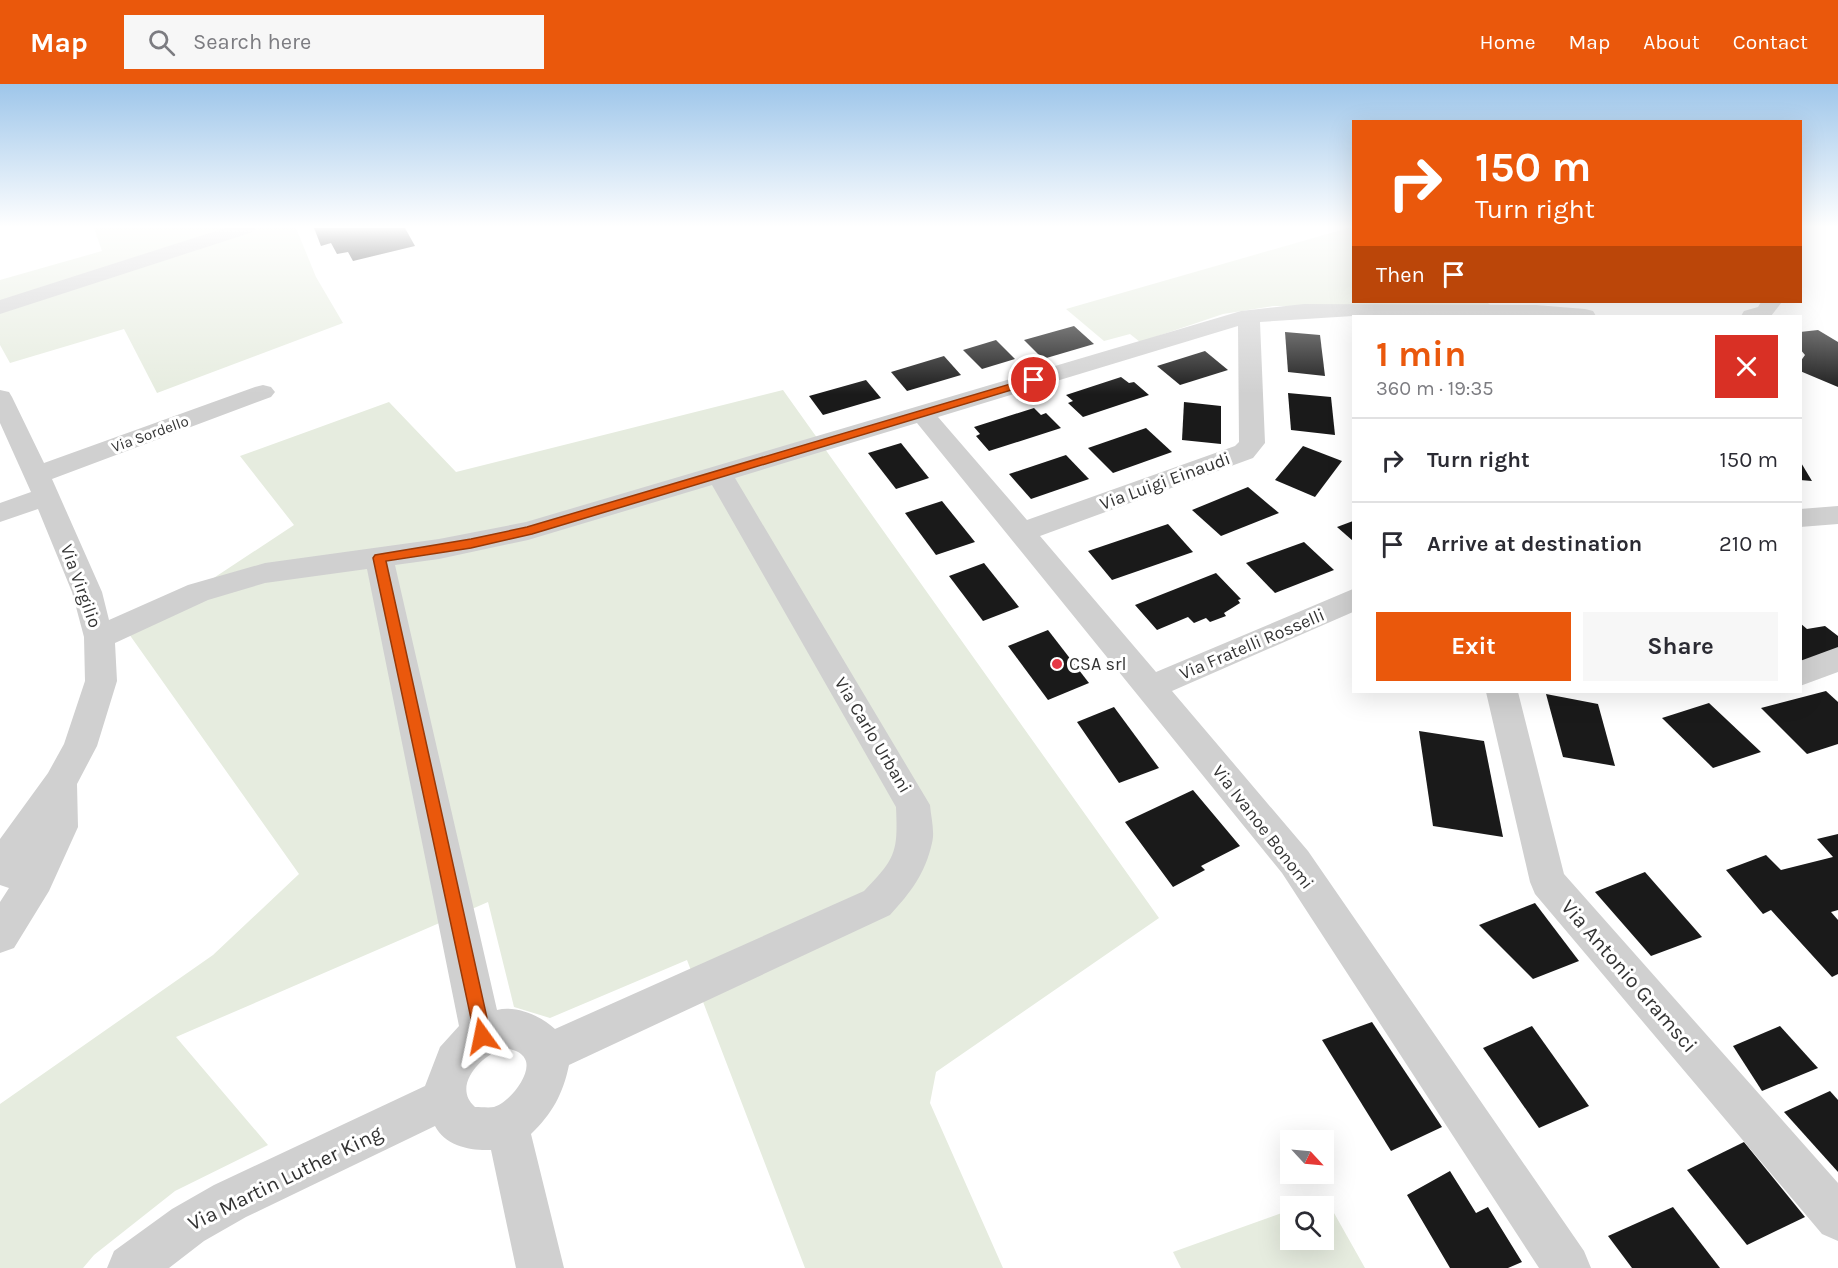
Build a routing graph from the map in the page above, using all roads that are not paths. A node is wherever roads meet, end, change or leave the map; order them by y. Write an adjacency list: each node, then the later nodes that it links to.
1 (72, 283): 3 (street)
2 (1770, 303): 6 (street)
3 (0, 306)
4 (1418, 314): 5 (street); 7 (street)
5 (1573, 315)
6 (1755, 315)
7 (1249, 316): 10 (street); 16 (street, Via Luigi Einaudi)
8 (263, 392): 12 (street, Via Sordello)
9 (0, 398): 12 (street, Via Virgilio)
10 (923, 414): 11 (street); 16 (street, Via Ivanoe Bonomi)
11 (719, 474): 17 (street); 29 (street, Via Carlo Urbani)
12 (42, 485): 13 (street, Via Sordello); 19 (street, Via Virgilio)
13 (0, 513)
14 (1837, 514): 15 (street)
15 (1802, 518)
16 (1022, 532): 22 (street, Via Ivanoe Bonomi)
17 (379, 558): 19 (street); 28 (street)
18 (1352, 600): 22 (street, Via Fratelli Rosselli)
19 (99, 637): 24 (street, Via Virgilio)
20 (1838, 659): 21 (street)
21 (1802, 673)
22 (1151, 687): 35 (street, Via Ivanoe Bonomi)
23 (1502, 693): 32 (street, Via Antonio Gramsci)
24 (60, 783): 25 (street, Via Virgilio); 26 (street)
25 (0, 869): 26 (street, Via Virgilio)
26 (36, 879): 27 (street)
27 (0, 935)
28 (482, 1036): 29 (street); 30 (street)
29 (547, 1054): 31 (street)
30 (445, 1099): 31 (street); 33 (street, Via Martin Luther King)
31 (507, 1124): 34 (street)
32 (1838, 1218)
33 (131, 1268)
34 (540, 1268)
35 (1567, 1268)

